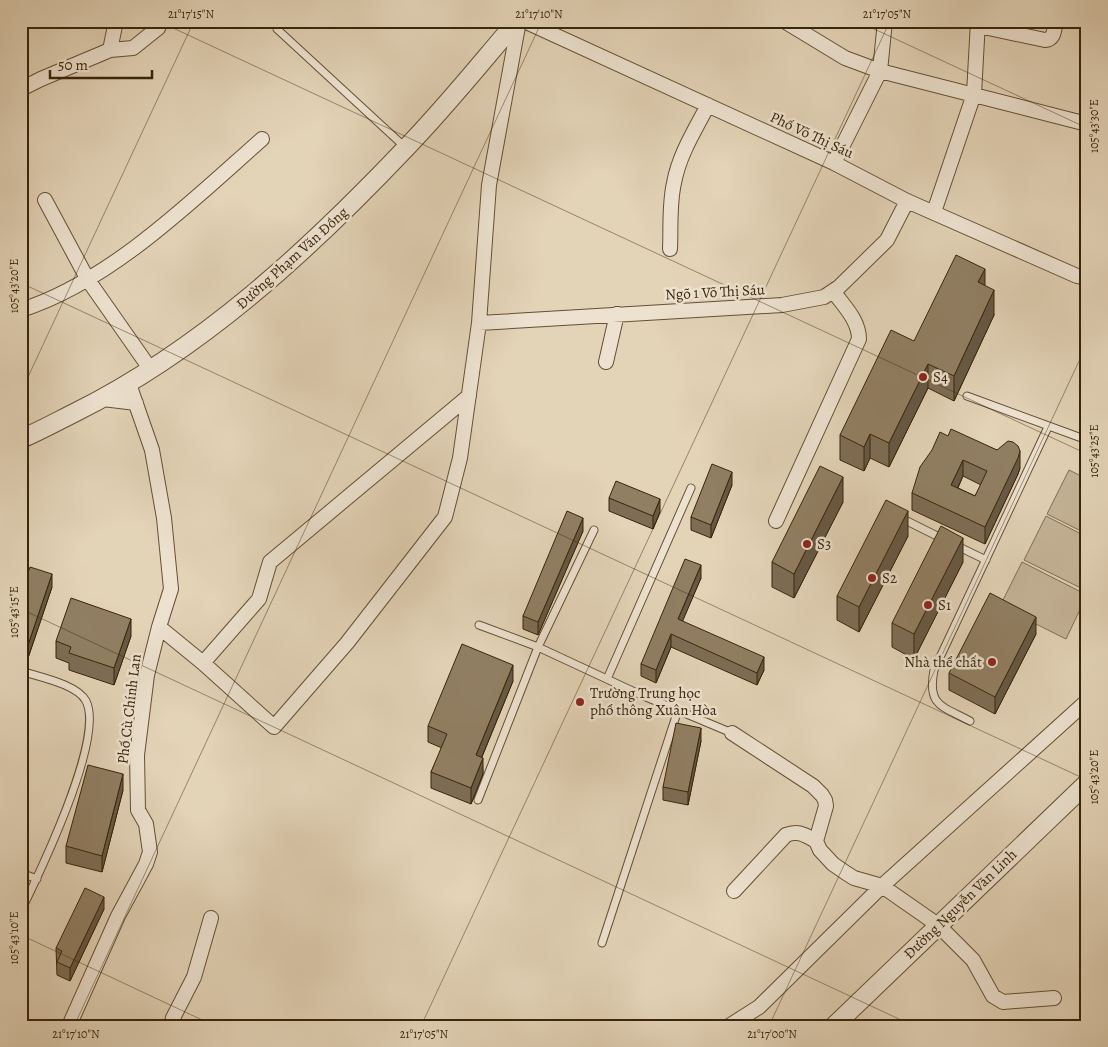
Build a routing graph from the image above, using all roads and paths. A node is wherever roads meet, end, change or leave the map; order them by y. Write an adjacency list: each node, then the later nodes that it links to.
1 (116, 21): 10 (street)
2 (161, 21): 10 (street)
3 (518, 21): 17 (street, Đường Phạm Văn Đồng); 28 (street)
4 (524, 21): 14 (street, Phố Võ Thị Sáu)
5 (784, 21): 11 (street)
6 (885, 21): 11 (street)
7 (1056, 21): 8 (street)
8 (979, 24): 13 (street)
9 (277, 28): 17 (lane)
10 (110, 50): 12 (street)
11 (880, 71): 13 (street); 18 (street)
12 (21, 89)
13 (974, 94): 15 (street); 21 (street)
14 (708, 105): 18 (street, Phố Võ Thị Sáu); 22 (street)
15 (1087, 124)
16 (262, 139): 24 (street)
17 (406, 148): 30 (street, Đường Phạm Văn Đồng)
18 (834, 163): 20 (street, Phố Võ Thị Sáu)
19 (45, 200): 24 (street)
20 (907, 201): 21 (street, Phố Võ Thị Sáu); 25 (street, Ngõ 1 Võ Thị Sáu)
21 (934, 212): 23 (street, Phố Võ Thị Sáu)
22 (670, 249)
23 (1087, 278)
24 (88, 280): 26 (street); 30 (street)
25 (833, 291): 27 (street, Ngõ 1 Võ Thị Sáu); 41 (street)
26 (21, 310)
27 (617, 314): 28 (street, Ngõ 1 Võ Thị Sáu); 29 (street)
28 (479, 322): 32 (street)
29 (606, 362)
30 (151, 370): 31 (street, Đường Phạm Văn Đồng)
31 (129, 384): 34 (street, Đường Phạm Văn Đồng); 35 (street, Phố Cù Chính Lan)
32 (468, 396): 47 (street); 47 (street)
33 (967, 396): 36 (lane)
34 (103, 399): 35 (street); 37 (street, Đường Phạm Văn Đồng)
35 (136, 403): 45 (street, Phố Cù Chính Lan)
36 (1048, 427): 38 (lane); 43 (lane)
37 (21, 439)
38 (1087, 440)
39 (691, 488): 49 (lane)
40 (895, 516): 43 (lane)
41 (776, 521)
42 (594, 530): 46 (lane)
43 (986, 560): 52 (lane)
44 (479, 625): 46 (lane)
45 (159, 627): 47 (street); 66 (street, Phố Cù Chính Lan)
46 (538, 647): 49 (lane); 55 (lane)
47 (203, 663)
48 (21, 671): 58 (lane)
49 (607, 679): 51 (lane)
50 (1087, 701): 59 (street)
51 (678, 710): 53 (lane); 64 (lane)
52 (970, 721)
53 (732, 733): 56 (street)
54 (1087, 783): 63 (street, Đường Nguyễn Văn Linh)
55 (478, 800)
56 (816, 841): 59 (street); 60 (street)
57 (21, 873): 58 (lane)
58 (37, 879): 61 (lane)
59 (882, 886): 63 (street); 68 (street)
60 (734, 891)
61 (21, 911)
62 (211, 918): 67 (street)
63 (938, 924): 65 (street); 69 (street, Đường Nguyễn Văn Linh)
64 (602, 943)
65 (1054, 998)
66 (69, 1026)
67 (171, 1026)
68 (728, 1026)
69 (834, 1026)

